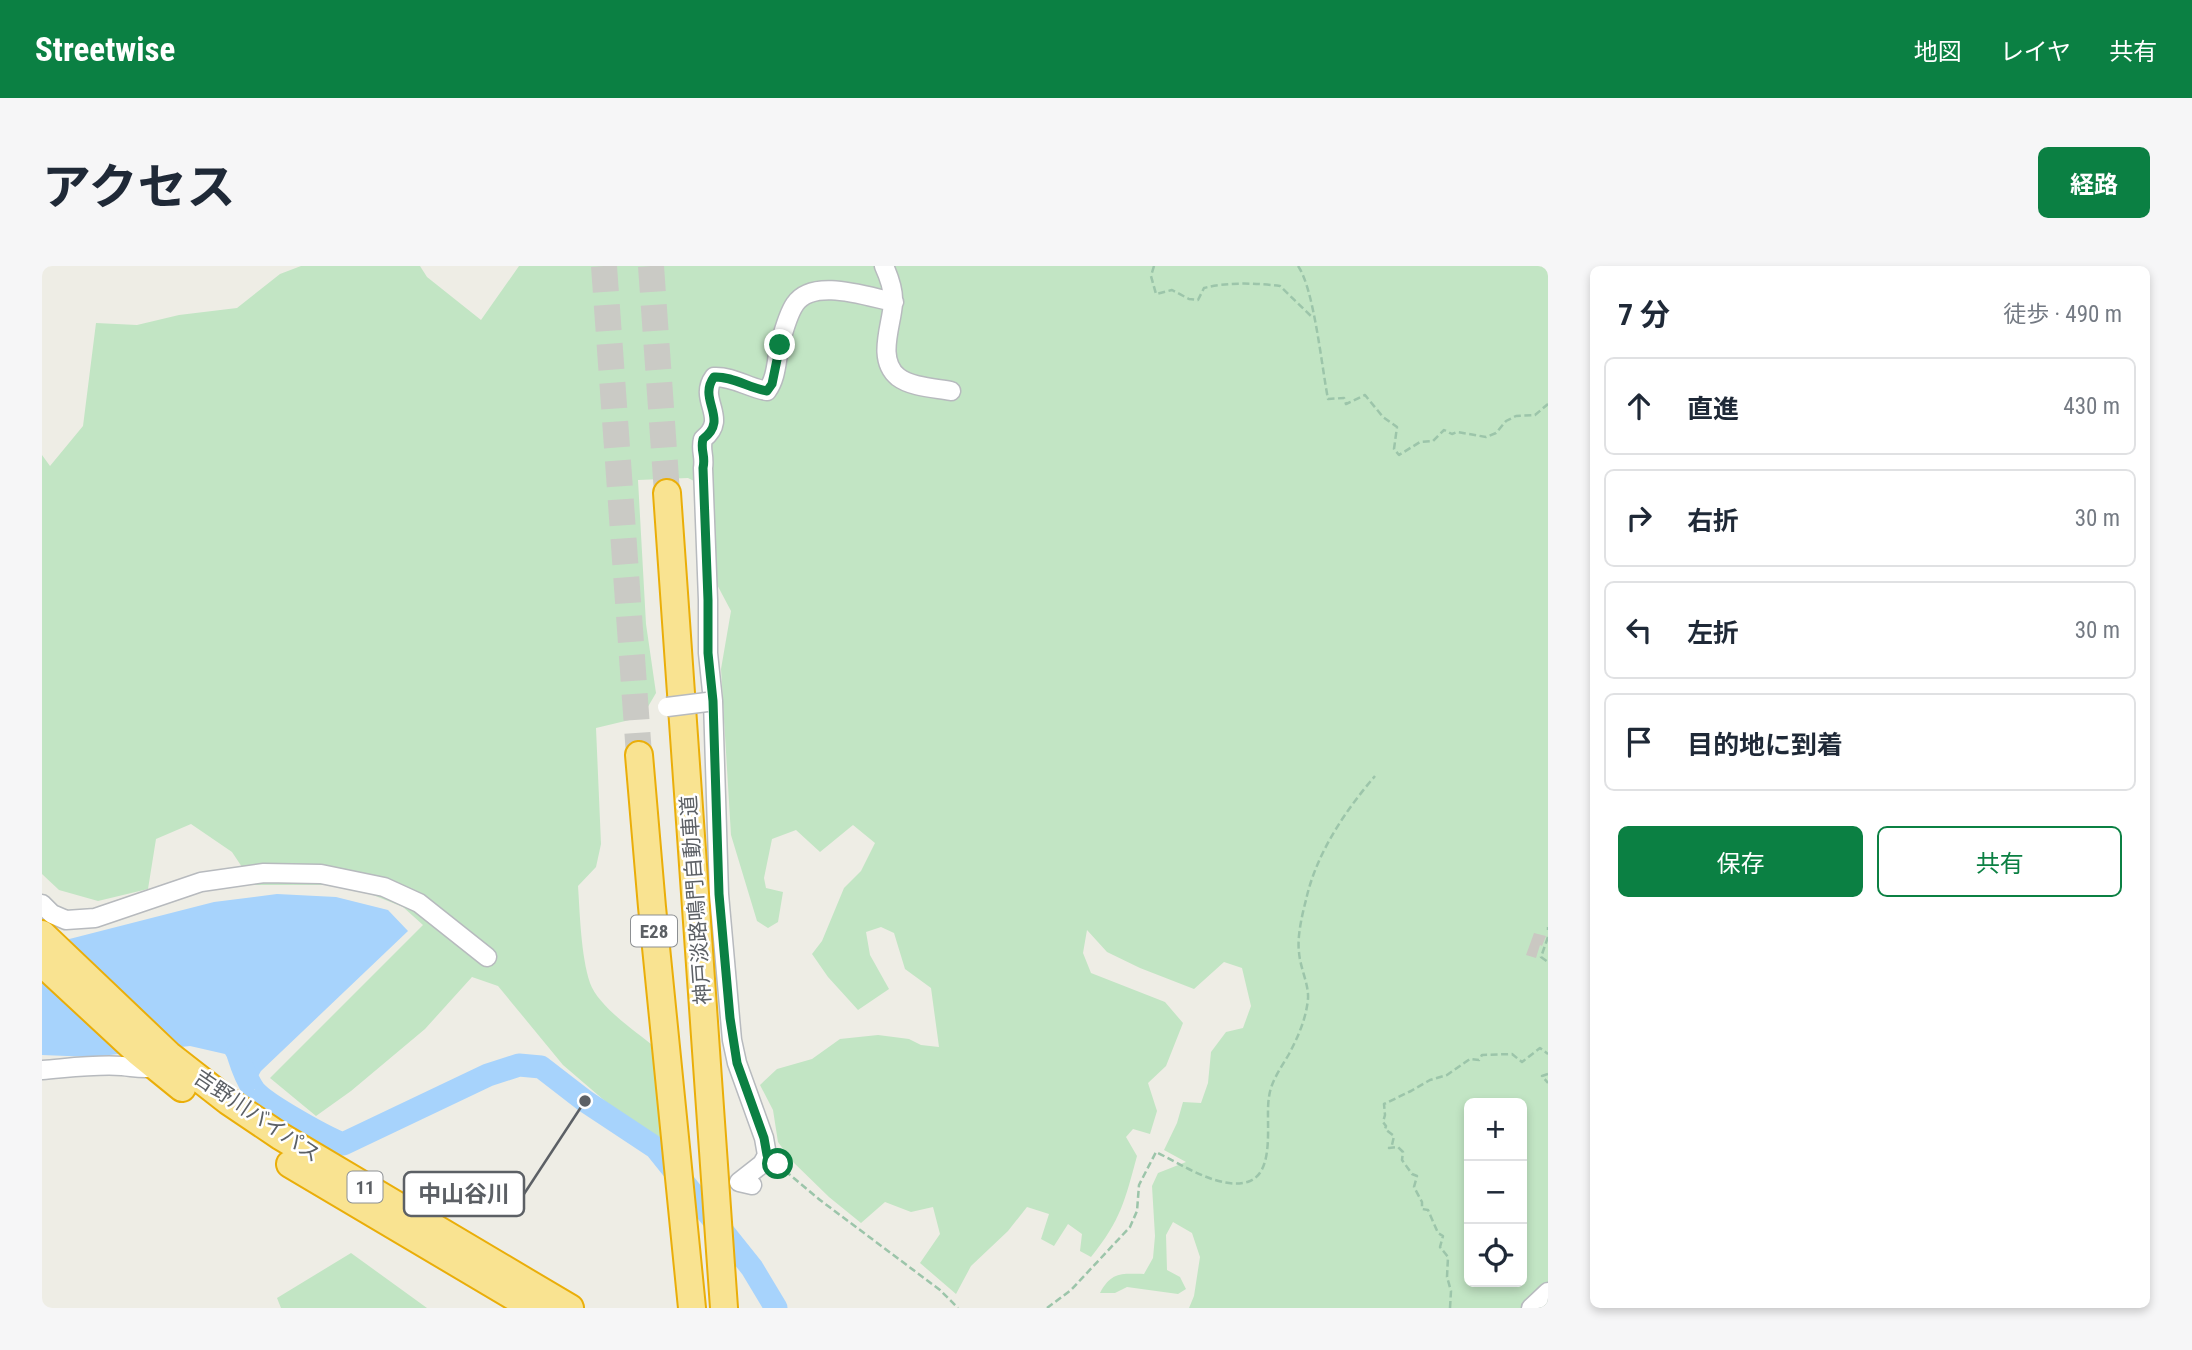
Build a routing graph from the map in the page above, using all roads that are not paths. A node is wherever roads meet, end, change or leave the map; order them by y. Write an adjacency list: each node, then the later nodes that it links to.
1 (884, 266): 2 (street)
2 (894, 302): 3 (street); 5 (street)
3 (951, 391)
4 (667, 493): 19 (highway, 神戸淡路鳴門自動車道 / E28)
5 (710, 702): 6 (street, bridge); 14 (street)
6 (667, 707)
7 (639, 755): 18 (highway, 神戸淡路鳴門自動車道 / E28)
8 (42, 904): 10 (street)
9 (42, 934): 12 (highway, 吉野川バイパス / 11)
10 (487, 957)
11 (42, 963): 12 (highway, 吉野川バイパス / 11)
12 (155, 1058): 13 (street); 16 (highway, 吉野川バイパス / 11); 17 (highway, 吉野川バイパス / 11)
13 (42, 1070)
14 (752, 1185)
15 (1548, 1292): 20 (street)
16 (533, 1308)
17 (570, 1308)
18 (692, 1308)
19 (723, 1308)
20 (1531, 1308)

